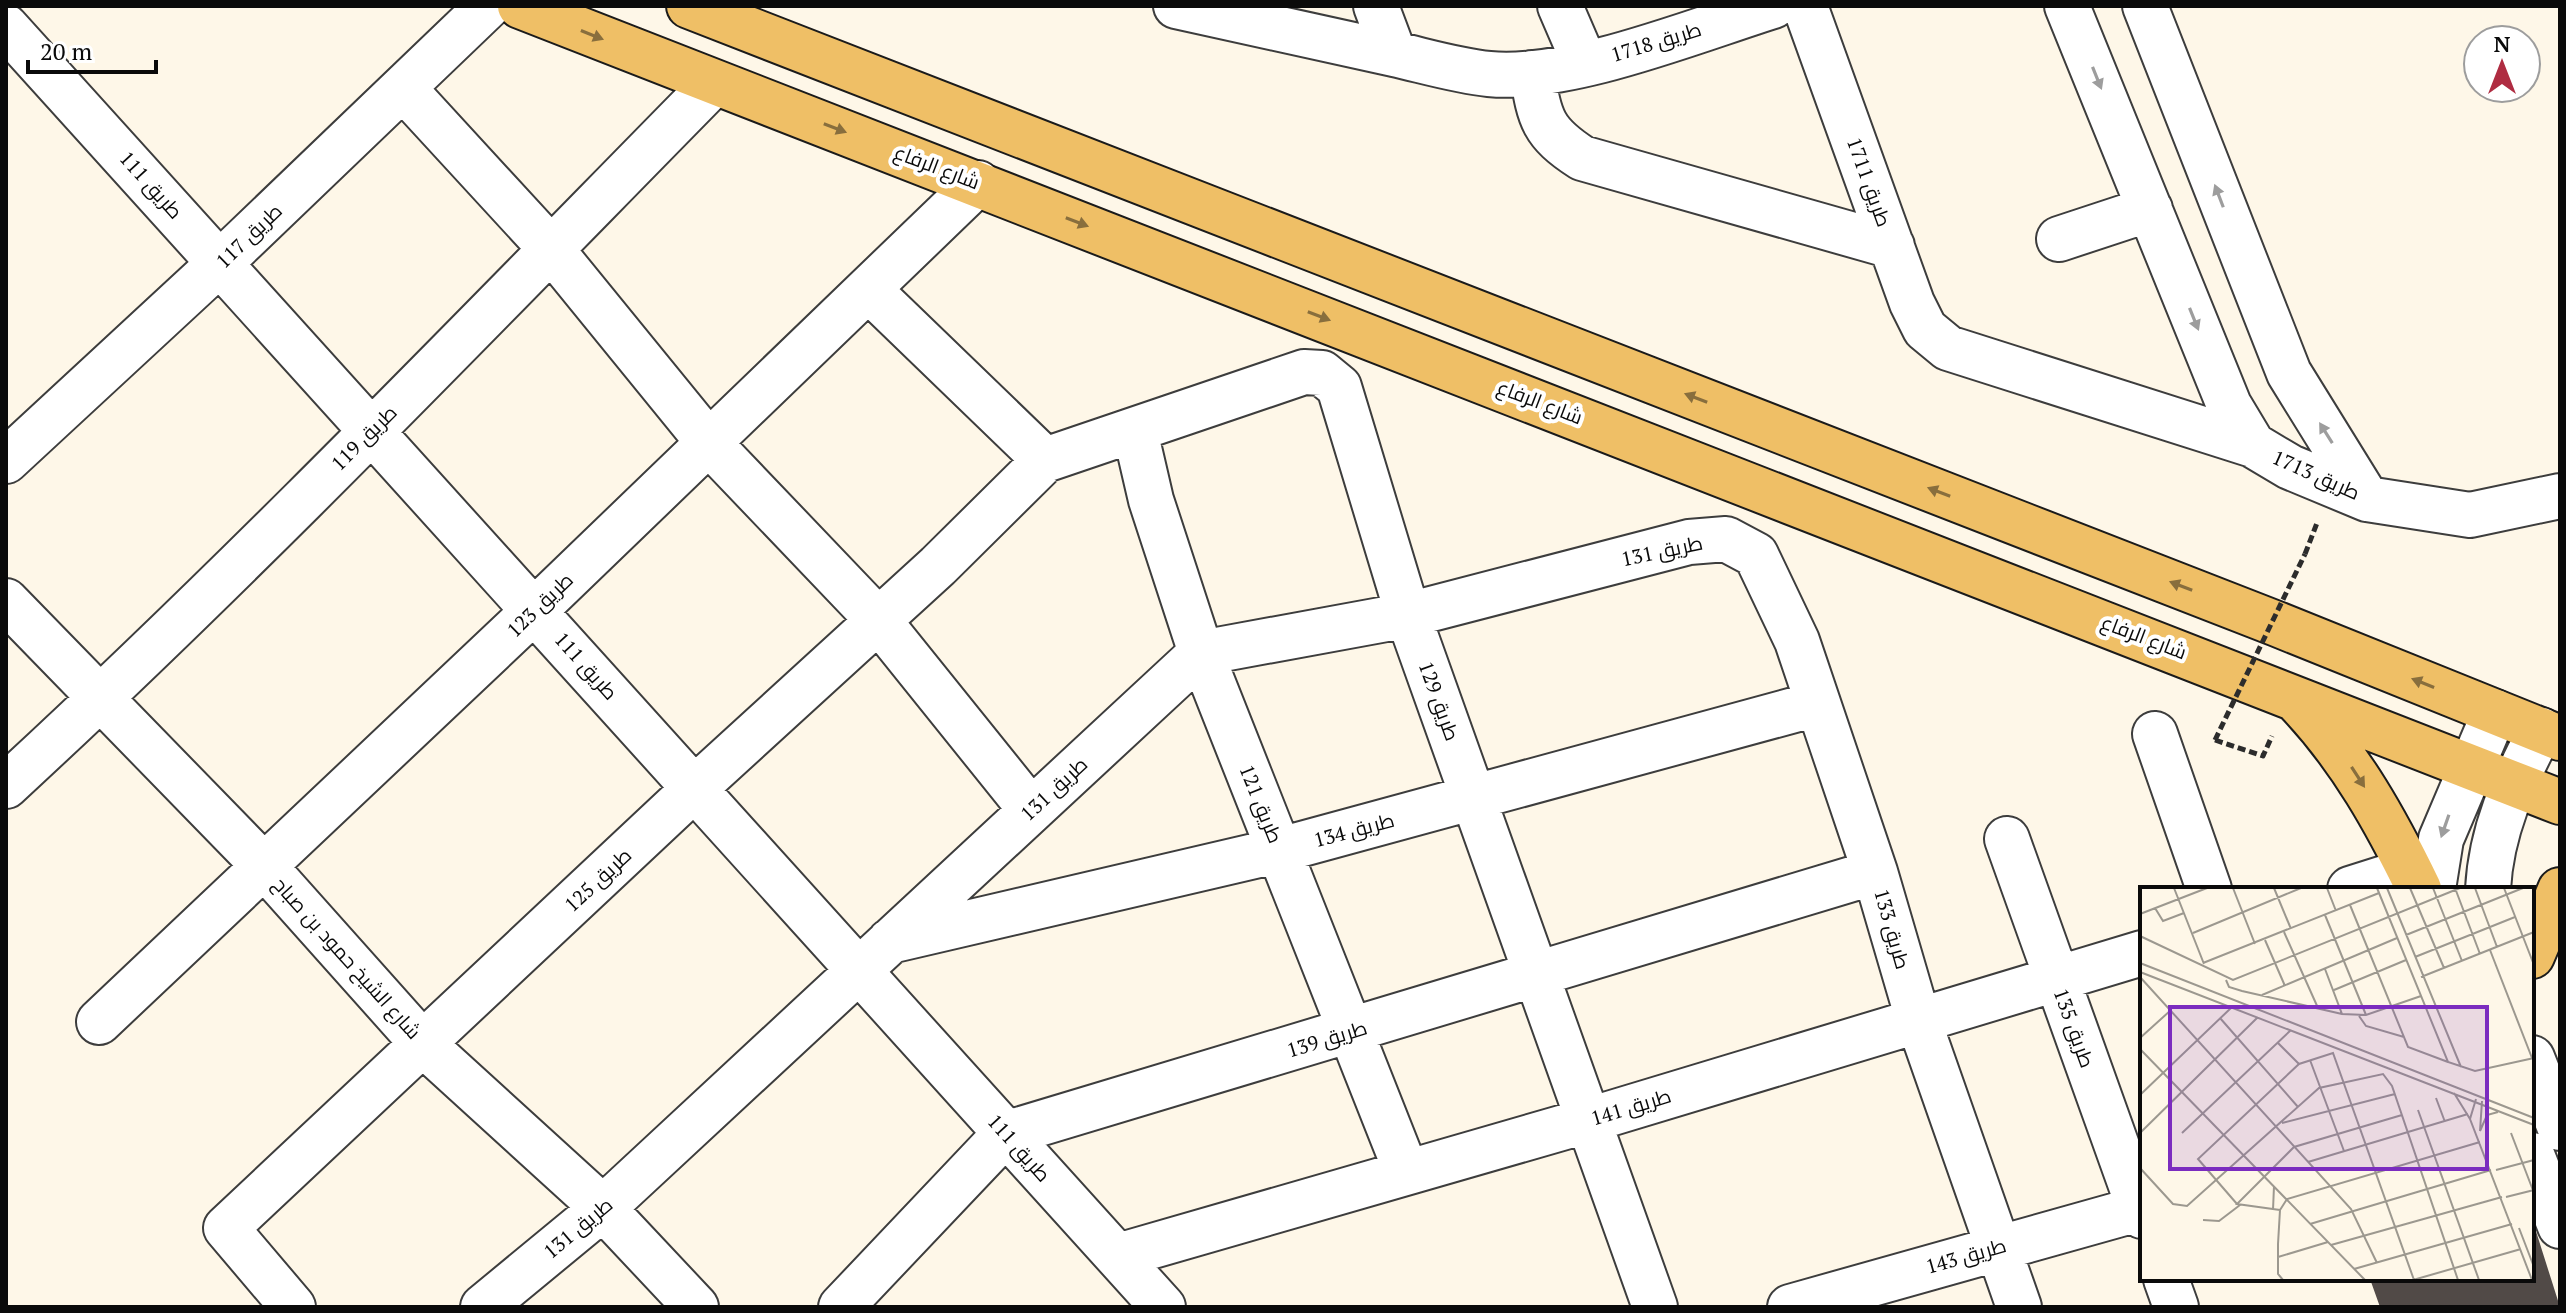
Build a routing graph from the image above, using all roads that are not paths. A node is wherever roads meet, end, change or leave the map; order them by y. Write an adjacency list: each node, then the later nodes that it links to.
1 (488, 6): 16 (street, طريق 117)
2 (520, 6): 15 (main road, شارع الرفاع, one-way to 15)
3 (689, 6): 41 (main road, one-way to 3)
4 (1376, 6): 12 (street)
5 (1560, 6): 13 (street)
6 (1773, 6): 13 (street, طريق 1718)
7 (1805, 6): 20 (street, طريق 1711)
8 (2067, 6): 18 (street, طريق 1713, one-way to 18)
9 (2145, 6): 31 (street, طريق 1713, one-way to 9)
10 (1189, 8): 12 (street, طريق 1718)
11 (6, 27): 22 (street, طريق 111)
12 (1394, 54): 14 (street, طريق 1718)
13 (1585, 64): 14 (street, طريق 1718)
14 (1532, 73): 20 (street)
15 (714, 83): 17 (main road, شارع الرفاع, one-way to 17); 21 (street, طريق 119)
16 (403, 88): 21 (street); 22 (street, طريق 117)
17 (978, 183): 23 (street, طريق 123); 38 (main road, شارع الرفاع, one-way to 38)
18 (2150, 209): 19 (street); 27 (street, طريق 1713, one-way to 27)
19 (2059, 239)
20 (1892, 246): 27 (street, طريق 1711)
21 (551, 249): 24 (street, طريق 119); 26 (street)
22 (221, 262): 24 (street, طريق 111); 29 (street, طريق 117)
23 (868, 289): 26 (street, طريق 123); 28 (street)
24 (372, 430): 34 (street, طريق 111); 39 (street, طريق 119)
25 (1135, 431): 28 (street, طريق 129); 35 (street, طريق 129); 37 (street, طريق 121)
26 (709, 443): 34 (street, طريق 123); 36 (street)
27 (2253, 445): 31 (street, طريق 1713)
28 (1045, 460): 36 (street, طريق 125)
29 (6, 461)
30 (2560, 496): 31 (street)
31 (2367, 499)
32 (1756, 555): 35 (street, طريق 131); 40 (street, طريق 133)
33 (6, 601): 39 (street, شارع الشيخ حمود بن صباح)
34 (535, 610): 47 (street, طريق 111); 53 (street, طريق 123)
35 (1408, 615): 37 (street, طريق 131); 48 (street, طريق 129)
36 (879, 621): 47 (street, طريق 125); 50 (street)
37 (1201, 653): 50 (street, طريق 131); 52 (street, طريق 121)
38 (2292, 695): 44 (main road, شارع الرفاع); 55 (main road, one-way to 55)
39 (101, 699): 46 (street, طريق 119); 53 (street, شارع الشيخ حمود بن صباح)
40 (1816, 704): 48 (street, طريق 134); 54 (street, طريق 133)
41 (2495, 712): 43 (main road); 44 (street)
42 (2155, 734): 56 (street)
43 (2550, 734): 45 (street)
44 (2469, 767): 45 (main road, شارع الرفاع); 55 (street, one-way to 55)
45 (2513, 784): 49 (main road, شارع الرفاع); 58 (street)
46 (6, 786)
47 (695, 788): 62 (street, طريق 111); 68 (street, طريق 125)
48 (1474, 798): 52 (street, طريق 134); 63 (street, طريق 129)
49 (2560, 802)
50 (1031, 810): 62 (street, طريق 131)
51 (2007, 839): 64 (street, طريق 135)
52 (1280, 850): 62 (street, طريق 134); 67 (street, طريق 121)
53 (265, 867): 66 (street, طريق 123); 68 (street, شارع الشيخ حمود بن صباح)
54 (1875, 872): 63 (street, طريق 139); 65 (street, طريق 133)
55 (2421, 883): 57 (street)
56 (2208, 887)
57 (2374, 887)
58 (2488, 887)
59 (2560, 890): 60 (main road)
60 (2534, 951)
61 (2140, 954): 64 (street, طريق 141)
62 (873, 955): 72 (street, طريق 111); 75 (street, طريق 131)
63 (1536, 974): 67 (street, طريق 139); 70 (street, طريق 129)
64 (2056, 980): 65 (street, طريق 141); 76 (street, طريق 135)
65 (1918, 1019): 70 (street, طريق 141); 79 (street, طريق 133)
66 (99, 1022)
67 (1352, 1032): 72 (street, طريق 139); 74 (street, طريق 121)
68 (423, 1044): 75 (street, شارع الشيخ حمود بن صباح); 82 (street, طريق 125)
69 (2534, 1063): 71 (street)
70 (1589, 1120): 74 (street, طريق 141); 87 (street, طريق 129)
71 (2560, 1128)
72 (1005, 1134): 80 (street, طريق 111); 85 (street)
73 (2534, 1160): 78 (street)
74 (1406, 1171): 80 (street, طريق 141)
75 (603, 1208): 83 (street, طريق 131); 84 (street, شارع الشيخ حمود بن صباح)
76 (2140, 1208)
77 (2140, 1211): 79 (street, طريق 143)
78 (2560, 1226)
79 (2000, 1246): 88 (street, طريق 143); 89 (street, طريق 133)
80 (1118, 1256): 86 (street, طريق 111)
81 (2167, 1281): 90 (street)
82 (293, 1307)
83 (483, 1307)
84 (696, 1307)
85 (841, 1307)
86 (1163, 1307)
87 (1655, 1307)
88 (1790, 1307)
89 (2019, 1307)
90 (2176, 1307)

